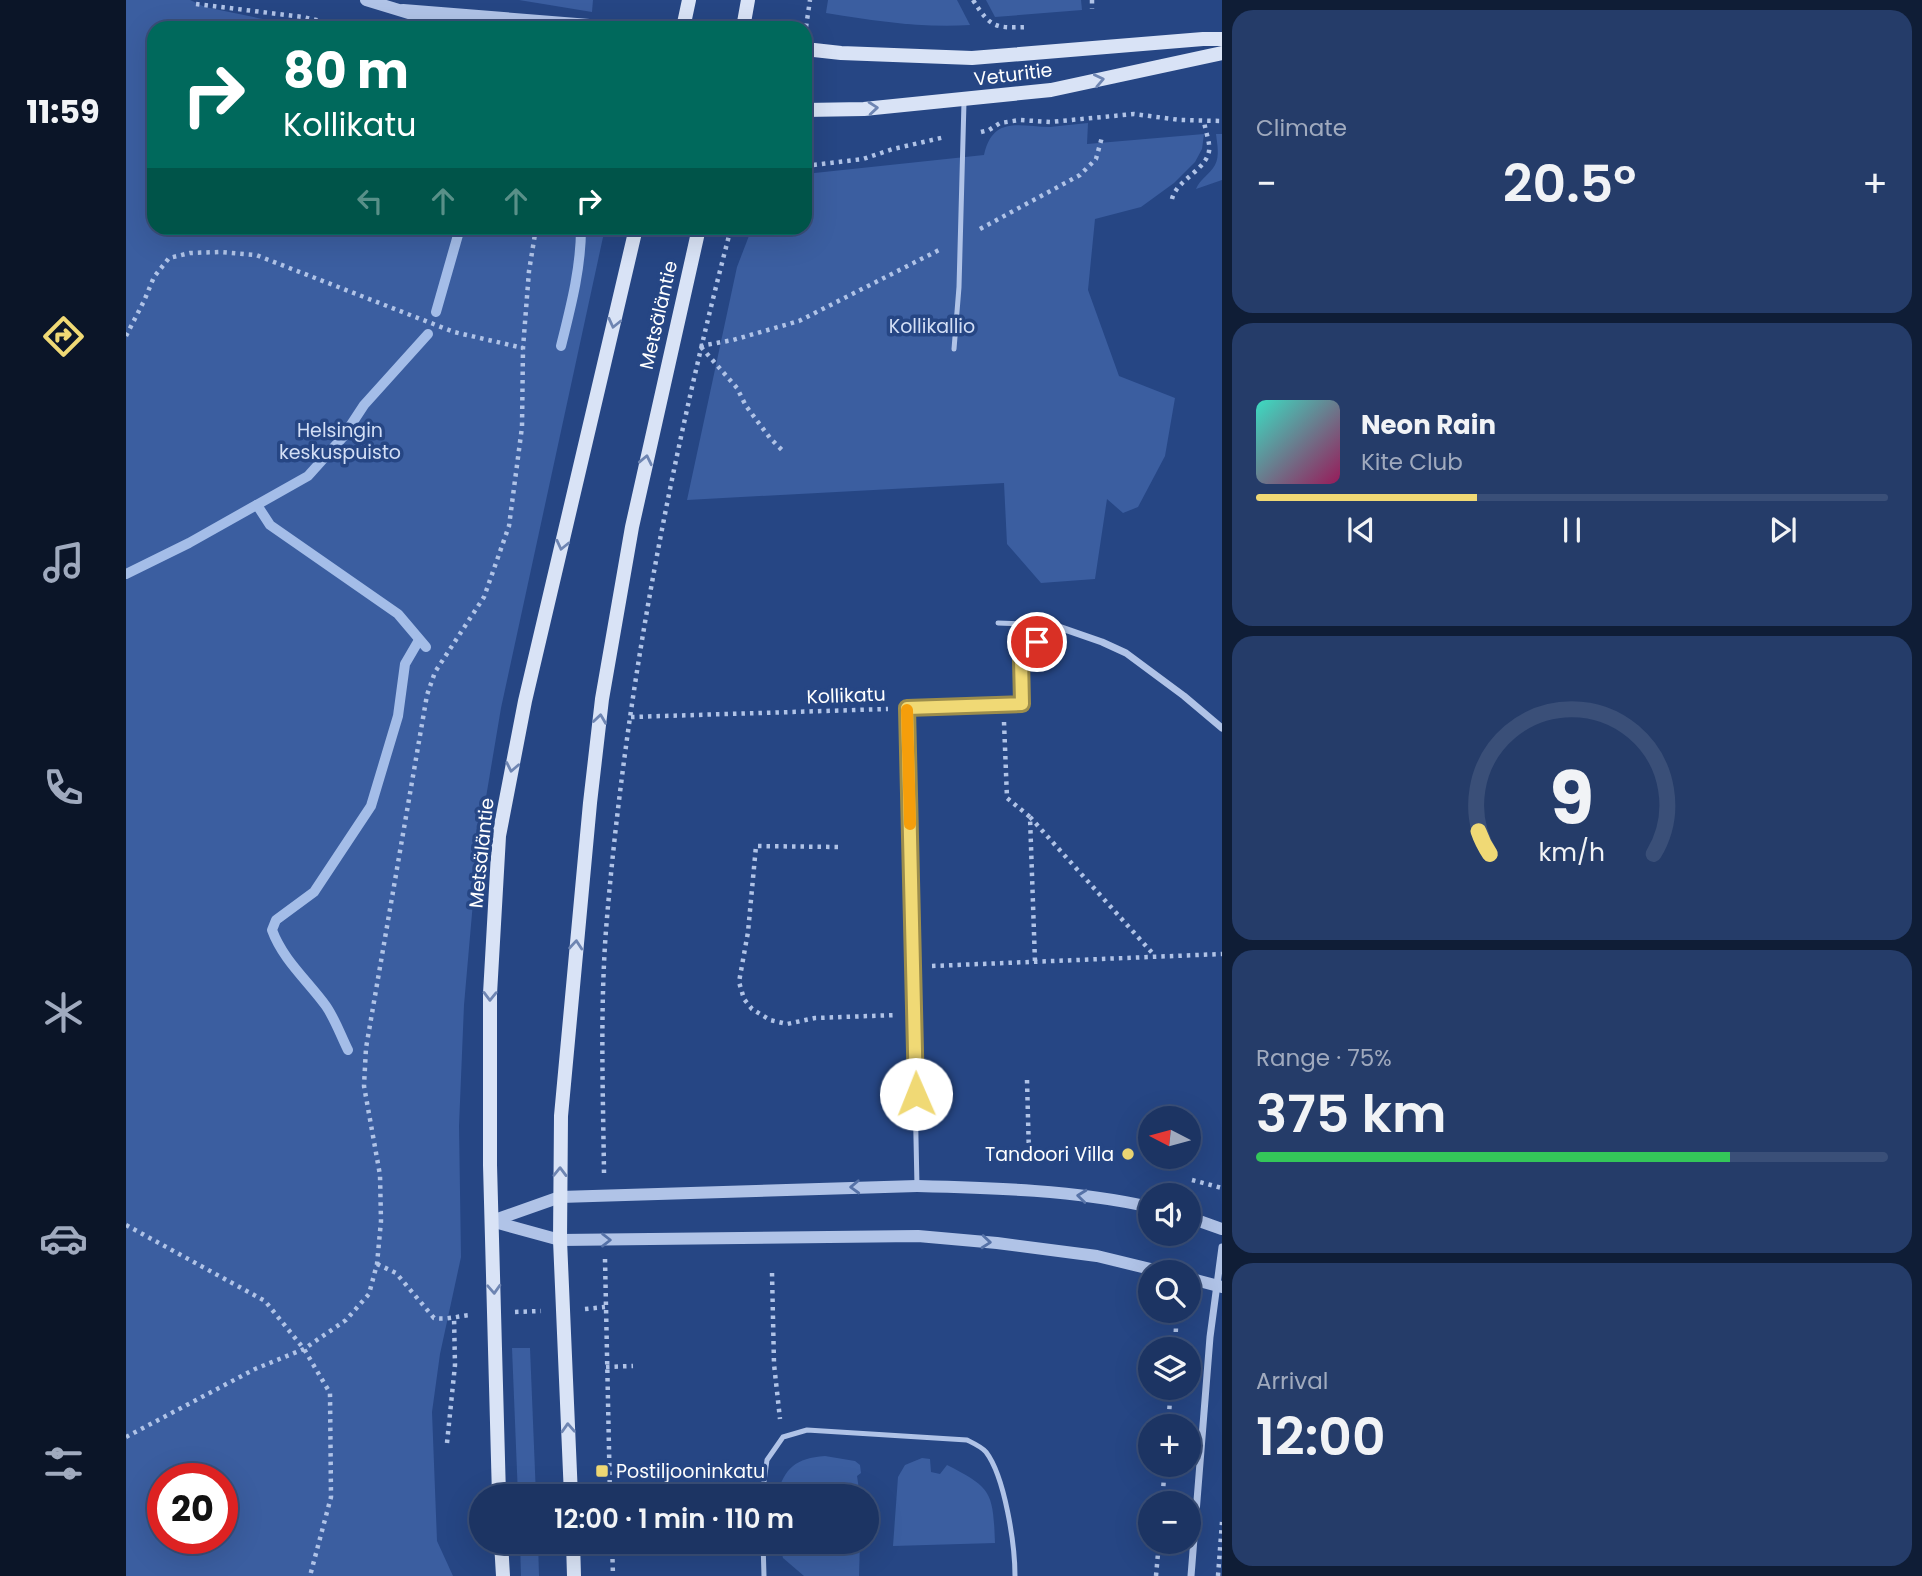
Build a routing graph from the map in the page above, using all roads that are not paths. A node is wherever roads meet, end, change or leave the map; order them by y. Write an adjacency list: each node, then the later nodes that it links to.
1 (366, 0): 4 (street)
2 (689, 0): 7 (main road)
3 (748, 0): 8 (main road)
4 (403, 10): 5 (street); 6 (street)
5 (437, 21)
6 (540, 21)
7 (684, 21)
8 (744, 21)
9 (1222, 39): 10 (main road, Veturitie)
10 (812, 50)
11 (1222, 53): 12 (main road, Veturitie, one-way to 11)
12 (964, 99): 13 (main road, Veturitie, one-way to 12); 16 (lane)
13 (812, 110)
14 (634, 235): 23 (main road, Metsäläntie, one-way to 23)
15 (697, 235): 21 (main road, Metsäläntie, one-way to 15)
16 (954, 349)
17 (998, 623): 18 (lane)
18 (1052, 625): 19 (street); 20 (lane, Kollikatu)
19 (1222, 728)
20 (917, 1186): 21 (street, one-way to 21); 22 (street, one-way to 20)
21 (560, 1197): 23 (street); 26 (main road, Metsäläntie)
22 (1138, 1204)
23 (491, 1221): 26 (street); 31 (main road, Metsäläntie, one-way to 31)
24 (1201, 1222): 25 (street)
25 (1222, 1229)
26 (560, 1240): 28 (street, one-way to 28); 32 (main road, Metsäläntie, one-way to 26)
27 (1222, 1247): 30 (street)
28 (1138, 1266)
29 (1201, 1281): 30 (street)
30 (1219, 1286): 41 (street)
31 (499, 1484)
32 (570, 1484)
33 (764, 1484): 40 (lane)
34 (502, 1554): 37 (main road)
35 (573, 1554): 38 (main road)
36 (763, 1554): 39 (lane)
37 (503, 1576)
38 (574, 1576)
39 (764, 1576)
40 (1015, 1576)
41 (1191, 1576)

